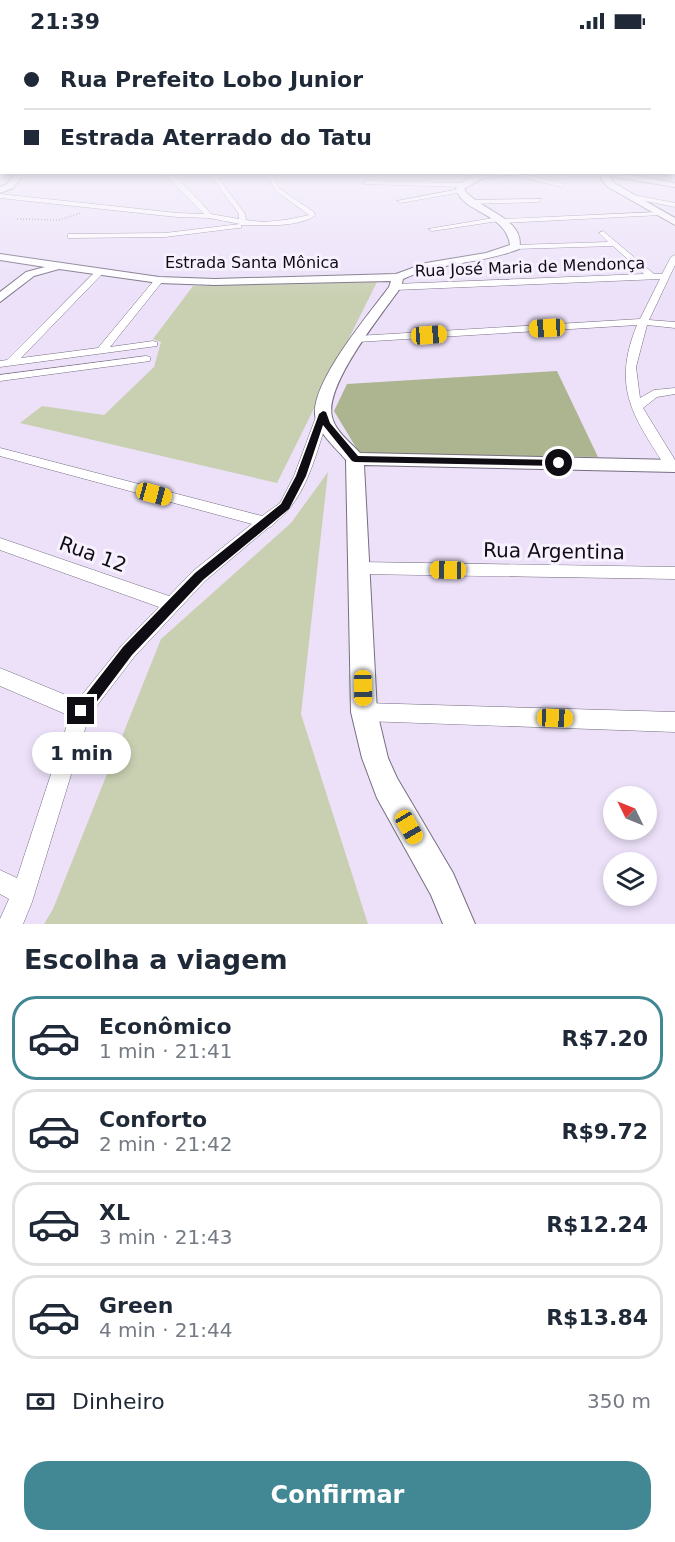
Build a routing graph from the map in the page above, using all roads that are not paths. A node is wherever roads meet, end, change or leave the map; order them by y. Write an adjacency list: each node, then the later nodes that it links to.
1 (173, 213): 7 (street)
2 (207, 213): 7 (street)
3 (241, 213): 10 (street)
4 (312, 213): 10 (street)
5 (489, 213): 8 (main road)
6 (659, 214): 8 (street); 9 (main road)
7 (209, 216): 10 (street)
8 (501, 220): 11 (street); 15 (main road)
9 (675, 222)
10 (243, 223): 13 (street)
11 (432, 229)
12 (603, 233): 14 (street)
13 (71, 236)
14 (615, 244): 15 (street); 20 (street)
15 (515, 247): 23 (main road, Estrada Santa Mônica)
16 (0, 256): 18 (main road, Estrada Santa Mônica)
17 (675, 256): 21 (street)
18 (65, 267): 19 (main road, Estrada Santa Mônica); 24 (main road)
19 (100, 272): 22 (main road, Estrada Santa Mônica); 31 (street)
20 (651, 276): 21 (street, Rua José Maria de Mendonça); 23 (street, Rua José Maria de Mendonça)
21 (666, 276): 25 (street)
22 (159, 280): 23 (main road, Estrada Santa Mônica); 29 (street)
23 (397, 282): 27 (main road)
24 (0, 298)
25 (642, 322): 26 (street); 27 (street); 34 (street)
26 (675, 325)
27 (357, 339): 35 (main road)
28 (153, 344): 29 (street)
29 (101, 351): 31 (street)
30 (146, 359): 32 (street)
31 (6, 363)
32 (0, 378)
33 (675, 391): 34 (street)
34 (637, 408): 38 (street)
35 (323, 414): 37 (main road); 39 (street)
36 (0, 453): 39 (street)
37 (355, 459): 38 (main road); 41 (main road)
38 (674, 466)
39 (267, 523): 43 (street)
40 (0, 544): 43 (street, Rua 12)
41 (360, 568): 42 (street, Rua Argentina); 46 (main road)
42 (675, 573)
43 (172, 604): 45 (street)
44 (0, 677): 45 (street)
45 (81, 711): 49 (street)
46 (364, 712): 47 (street); 51 (main road)
47 (675, 722)
48 (0, 882): 49 (street)
49 (24, 894): 50 (street)
50 (10, 924)
51 (459, 924)

